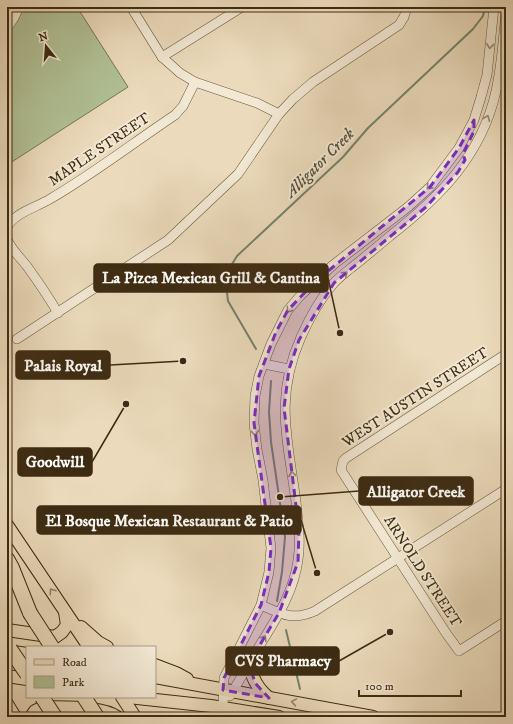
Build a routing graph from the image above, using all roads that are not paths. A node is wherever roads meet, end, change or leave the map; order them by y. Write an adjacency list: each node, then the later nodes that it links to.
1 (19, 7): 7 (street)
2 (131, 7): 8 (street)
3 (242, 7): 8 (street)
4 (407, 7): 12 (street)
5 (494, 7): 9 (street, one-way to 9)
6 (506, 13): 10 (street)
7 (7, 28)
8 (162, 57): 11 (street)
9 (488, 66): 10 (street); 13 (street)
10 (500, 67): 14 (street, one-way to 10)
11 (195, 82): 12 (street); 18 (street, MAPLE STREET)
12 (279, 114): 23 (street)
13 (474, 120): 14 (street); 15 (street)
14 (466, 160): 16 (street)
15 (443, 171): 16 (street); 17 (street, one-way to 17)
16 (452, 179): 19 (street)
17 (394, 219): 19 (street); 21 (street)
18 (7, 227)
19 (401, 228): 22 (street, one-way to 19)
20 (7, 238): 23 (street)
21 (314, 283): 22 (street); 26 (street, one-way to 26)
22 (327, 292): 27 (street)
23 (58, 313): 24 (street)
24 (17, 339)
25 (506, 354): 28 (street, WEST AUSTIN STREET)
26 (264, 364): 27 (street); 34 (street, one-way to 34)
27 (289, 369): 36 (street, one-way to 27)
28 (342, 465): 31 (street, ARNOLD STREET)
29 (506, 489): 31 (street)
30 (7, 525): 37 (main road, one-way to 30)
31 (399, 558): 36 (street); 38 (street, ARNOLD STREET)
32 (7, 559): 35 (highway)
33 (7, 579): 35 (highway)
34 (261, 605): 36 (street); 53 (street)
35 (30, 612): 41 (highway, bridge)
36 (279, 613): 46 (street, one-way to 36)
37 (68, 615): 39 (main road); 42 (main road); 43 (main road)
38 (506, 621)
39 (7, 630)
40 (7, 644): 48 (highway, bridge)
41 (51, 646)
42 (88, 646)
43 (105, 646)
44 (7, 651): 45 (main road)
45 (26, 654)
46 (249, 663): 53 (street); 58 (main road)
47 (156, 665): 52 (main road)
48 (26, 672)
49 (7, 676): 51 (main road)
50 (156, 677): 52 (main road)
51 (26, 679)
52 (199, 685): 53 (main road)
53 (228, 690): 58 (main road); 60 (street)
54 (43, 698): 63 (highway, bridge)
55 (85, 698): 64 (highway, bridge)
56 (123, 698): 66 (main road)
57 (140, 698): 60 (main road)
58 (269, 698): 68 (main road, one-way to 58)
59 (7, 704): 61 (main road)
60 (220, 712): 67 (main road)
61 (15, 717)
62 (31, 717): 65 (main road)
63 (55, 717)
64 (97, 717)
65 (117, 717)
66 (135, 717)
67 (279, 717)
68 (373, 717)

